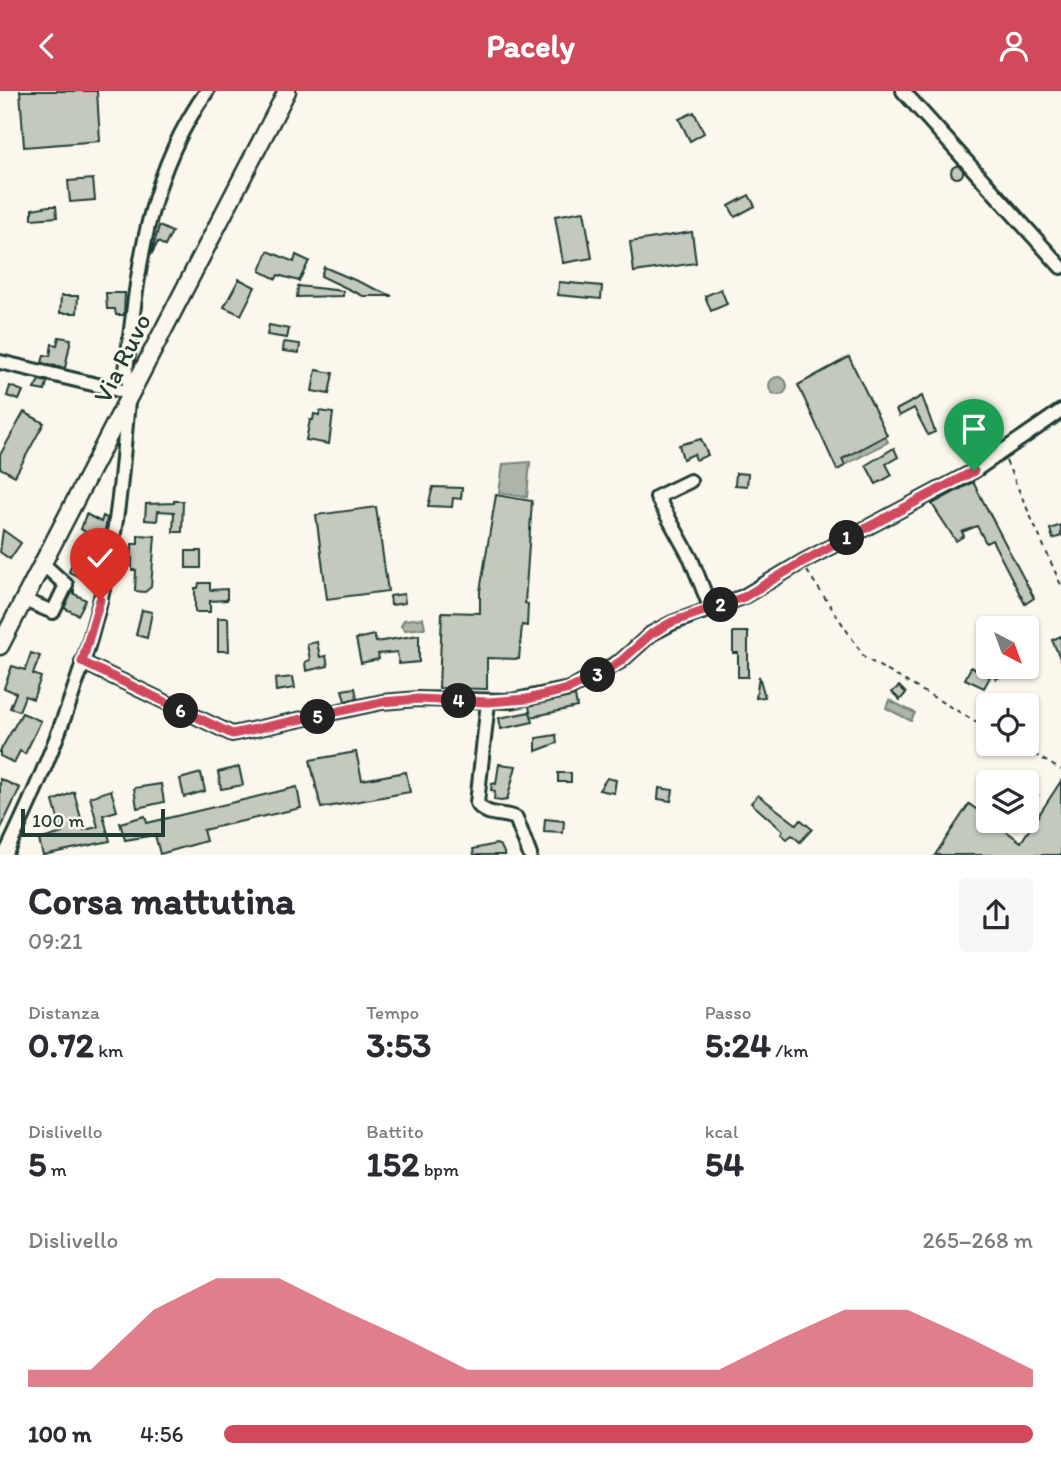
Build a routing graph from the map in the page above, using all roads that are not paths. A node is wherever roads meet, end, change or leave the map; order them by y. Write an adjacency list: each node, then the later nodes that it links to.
1 (207, 91): 6 (street)
2 (288, 91): 6 (main road, Via Ruvo)
3 (902, 91): 4 (street)
4 (1061, 267)
5 (0, 362): 6 (street)
6 (130, 396): 9 (main road, Via Ruvo); 13 (street)
7 (1061, 411): 11 (street)
8 (690, 481): 11 (street)
9 (43, 564): 10 (main road, Via Ruvo); 10 (street)
10 (24, 600): 12 (main road, Via Ruvo)
11 (710, 609): 14 (street)
12 (0, 646)
13 (82, 662): 14 (street); 15 (street)
14 (488, 702): 16 (street)
15 (5, 855)
16 (530, 855)

